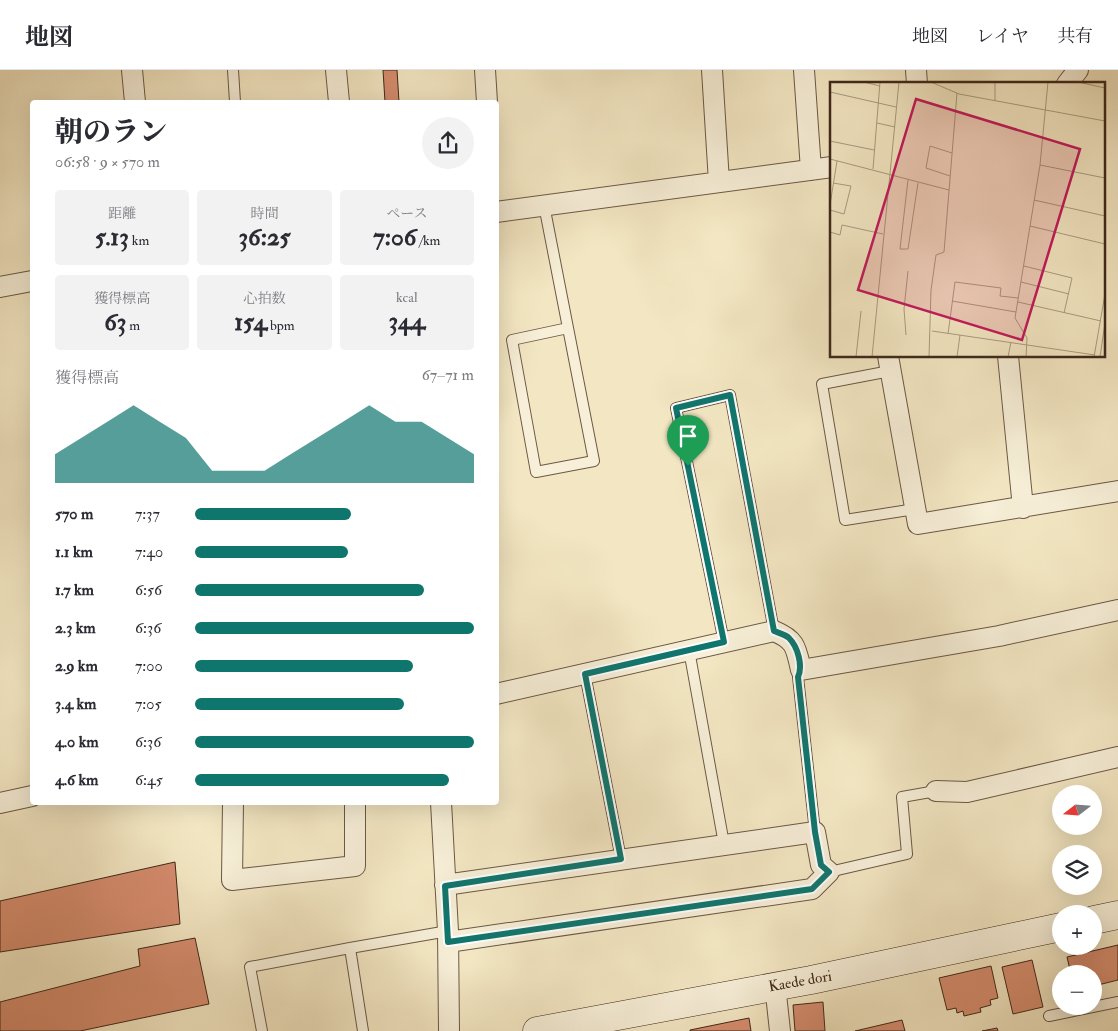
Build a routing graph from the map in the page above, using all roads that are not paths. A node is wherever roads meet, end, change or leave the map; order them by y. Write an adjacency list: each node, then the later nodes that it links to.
1 (132, 70): 9 (street)
2 (232, 70): 10 (lane)
3 (336, 70): 11 (street)
4 (486, 70): 12 (street)
5 (712, 70): 15 (street)
6 (804, 70): 14 (street)
7 (1078, 70): 8 (street)
8 (1069, 82)
9 (135, 100)
10 (235, 100)
11 (339, 100)
12 (487, 100)
13 (830, 167): 14 (street)
14 (811, 170): 15 (street)
15 (720, 182): 16 (street)
16 (544, 205): 17 (street); 20 (lane)
17 (499, 212)
18 (30, 281): 19 (street)
19 (0, 287)
20 (568, 328): 20 (lane)
21 (1008, 358): 24 (street)
22 (889, 364): 25 (street); 25 (lane)
23 (1118, 491): 24 (street)
24 (1023, 508): 25 (street)
25 (915, 509)
26 (1118, 610): 30 (street)
27 (774, 631): 28 (street); 28 (lane); 30 (street)
28 (724, 642): 29 (street)
29 (689, 650): 31 (street); 41 (lane)
30 (801, 670): 40 (lane)
31 (585, 674): 32 (street); 42 (lane)
32 (499, 693)
33 (1118, 757): 34 (street)
34 (936, 791): 43 (lane)
35 (30, 796): 36 (street)
36 (0, 803)
37 (233, 805): 38 (street)
38 (355, 805)
39 (441, 805): 44 (street)
40 (815, 832): 41 (street); 43 (street)
41 (724, 844): 42 (street)
42 (621, 859): 44 (street)
43 (829, 872): 48 (street)
44 (445, 886): 48 (street)
45 (1118, 915): 46 (street)
46 (1102, 918)
47 (1052, 929): 50 (street, Kaede dori)
48 (448, 937): 49 (lane); 55 (street)
49 (350, 948): 53 (lane); 54 (lane)
50 (775, 985): 56 (street, Kaede dori); 57 (street)
51 (1118, 1002): 52 (lane)
52 (1049, 1016)
53 (262, 1031)
54 (363, 1031)
55 (449, 1031)
56 (537, 1031)
57 (780, 1031)

